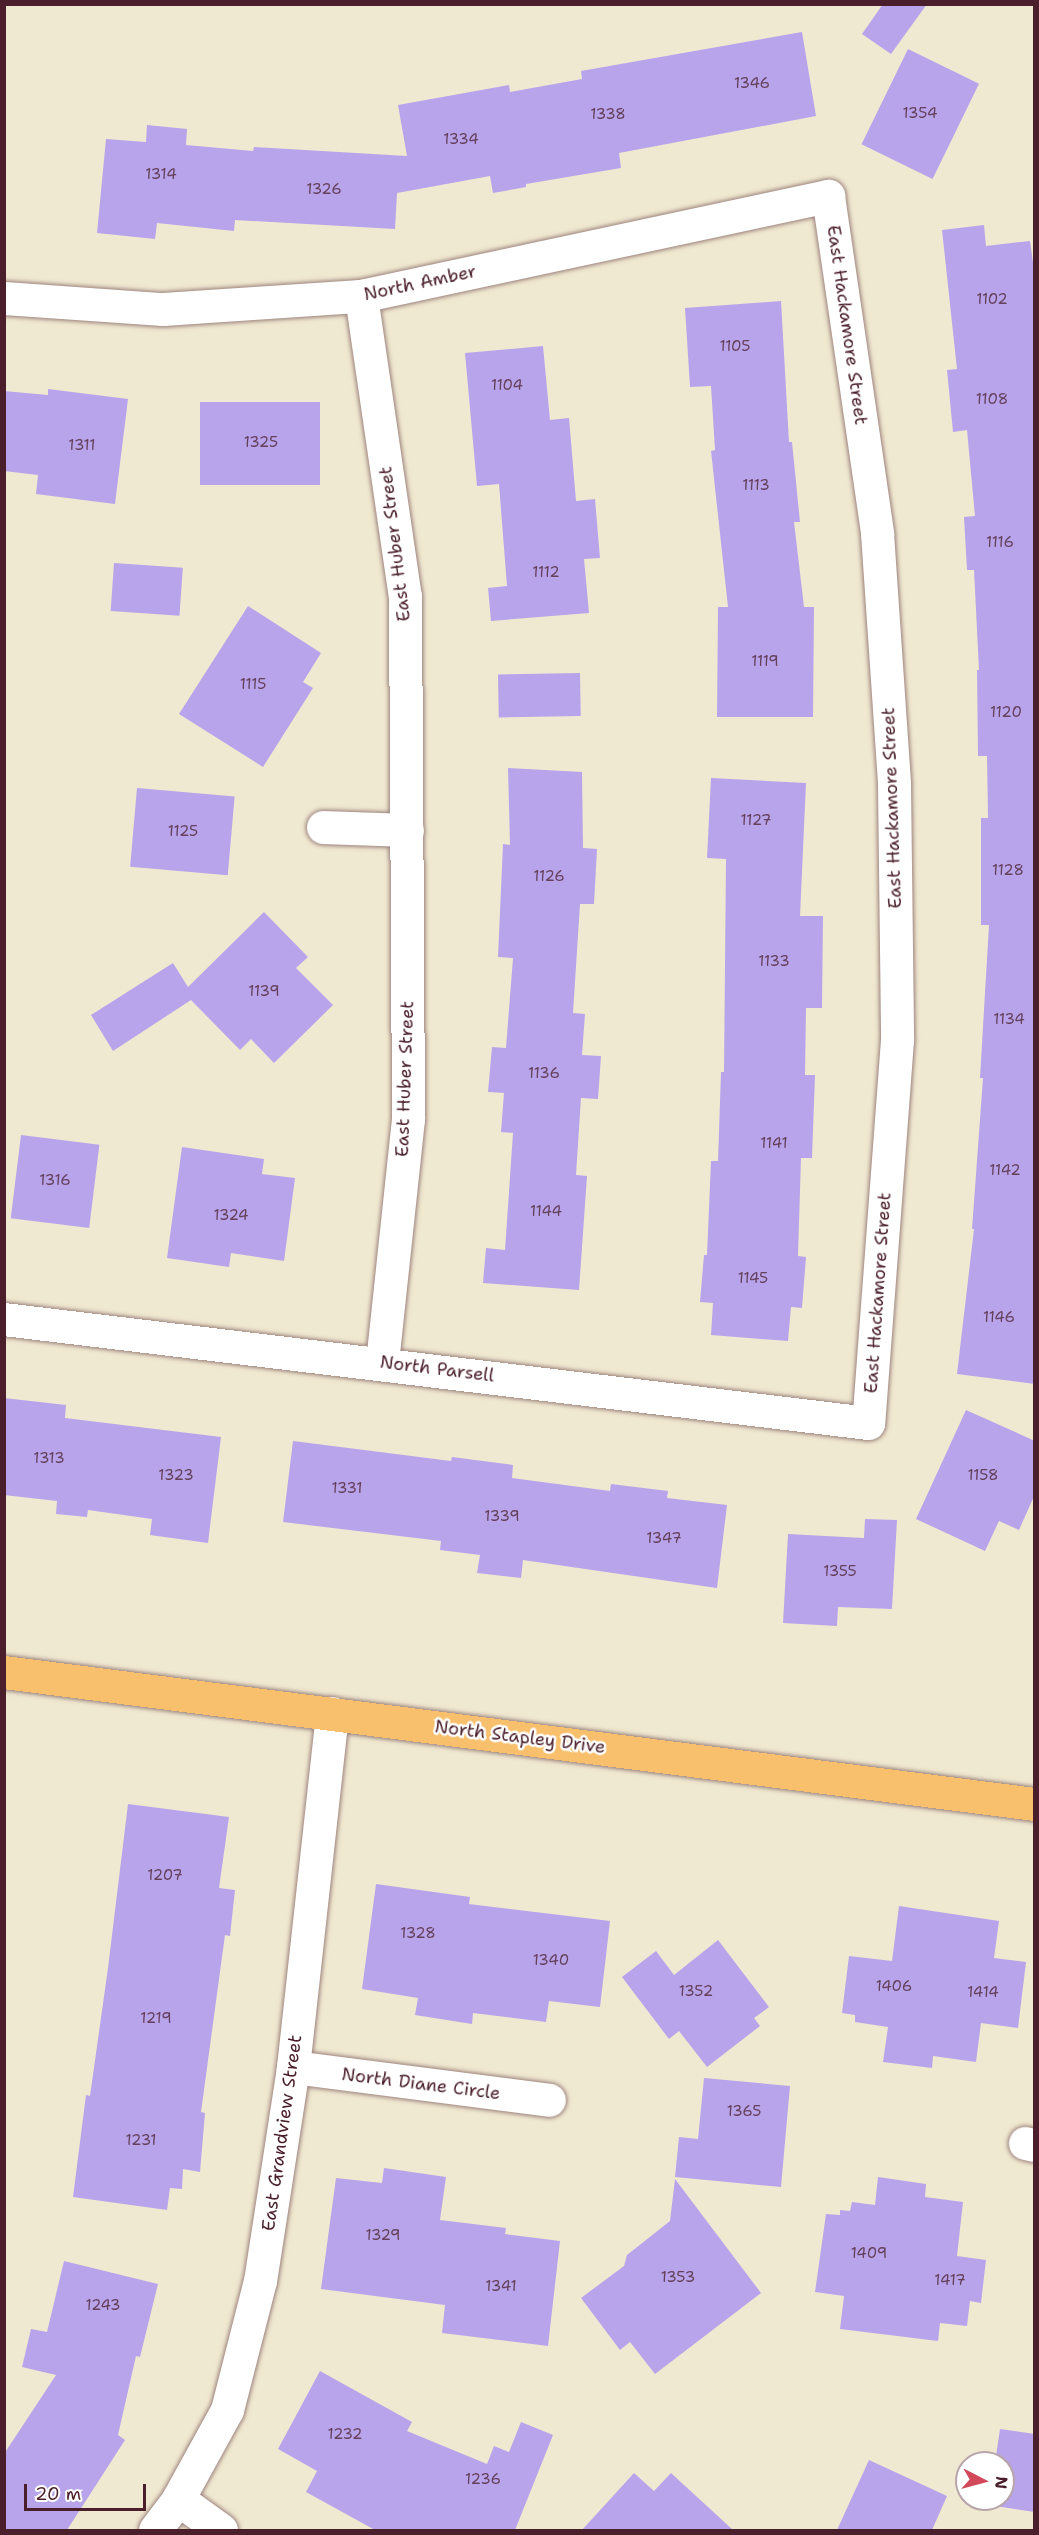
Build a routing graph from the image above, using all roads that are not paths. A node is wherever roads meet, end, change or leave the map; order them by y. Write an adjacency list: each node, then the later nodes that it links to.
1 (828, 196): 2 (street, North Amber); 8 (street, East Hackamore Street)
2 (361, 296): 3 (street, North Amber); 5 (street, East Huber Street)
3 (4, 298)
4 (323, 827): 5 (street)
5 (408, 830): 7 (street, East Huber Street)
6 (4, 1319): 7 (street, North Parsell)
7 (382, 1362): 8 (street, North Parsell)
8 (868, 1423)
9 (4, 1672): 10 (main road, North Stapley Drive)
10 (332, 1713): 11 (main road, North Stapley Drive); 12 (street, East Grandview Street)
11 (1035, 1804)
12 (293, 2067): 13 (street, North Diane Circle); 14 (street, East Grandview Street)
13 (549, 2100)
14 (178, 2499): 15 (street, East Grandview Street); 16 (street)
15 (155, 2530)
16 (221, 2530)

